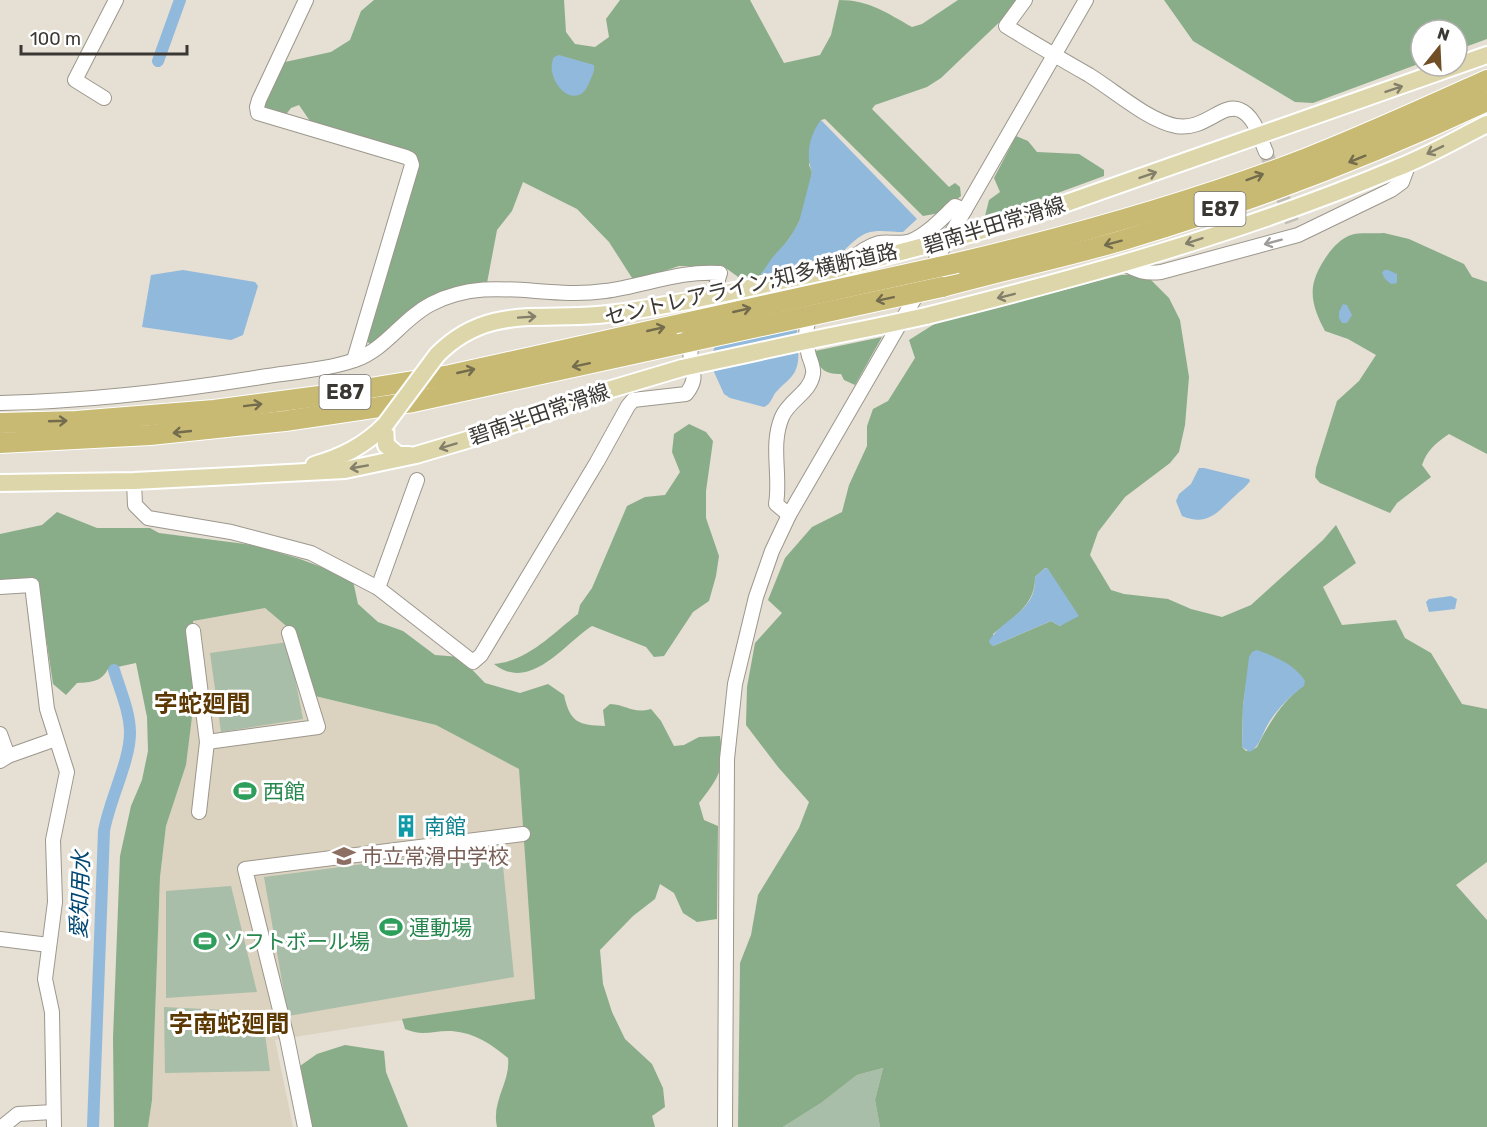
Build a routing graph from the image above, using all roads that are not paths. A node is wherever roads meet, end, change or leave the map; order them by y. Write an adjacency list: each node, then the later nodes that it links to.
1 (116, 0): 8 (street)
2 (306, 0): 18 (street)
3 (1025, 0): 6 (street)
4 (1086, 0): 6 (street)
5 (1487, 55): 11 (main road, 碧南半田常滑線, one-way to 5)
6 (1054, 56): 11 (street); 14 (street)
7 (1487, 80): 20 (highway, セントレアライン;知多横断道路 / E87, one-way to 7, bridge)
8 (104, 98)
9 (1487, 101): 22 (highway, セントレアライン;知多横断道路 / E87, one-way to 22, bridge)
10 (1487, 124): 13 (main road, 碧南半田常滑線, one-way to 13)
11 (1259, 136): 12 (street); 21 (main road, 碧南半田常滑線, one-way to 11, bridge)
12 (1266, 152)
13 (1409, 163): 16 (street); 17 (main road, 碧南半田常滑線, one-way to 17)
14 (965, 210): 28 (street); 28 (street)
15 (1292, 222): 16 (street)
16 (1298, 236): 17 (street, one-way to 17)
17 (1125, 264): 23 (main road, 碧南半田常滑線, one-way to 23, bridge)
18 (354, 360): 19 (street); 30 (street)
19 (0, 403)
20 (0, 423)
21 (385, 425): 23 (main road); 24 (main road, 碧南半田常滑線)
22 (0, 443)
23 (416, 455): 24 (main road, 碧南半田常滑線, one-way to 24)
24 (290, 472): 26 (main road, 碧南半田常滑線)
25 (417, 480): 30 (street)
26 (134, 481): 27 (main road, 碧南半田常滑線); 30 (street)
27 (0, 483)
28 (789, 515): 45 (street)
29 (0, 587): 34 (street)
30 (378, 588)
31 (193, 631): 35 (street)
32 (289, 633): 35 (street)
33 (0, 734): 36 (street)
34 (56, 739): 36 (street); 40 (street)
35 (207, 742): 37 (street)
36 (4, 758)
37 (200, 812)
38 (524, 834): 44 (street)
39 (0, 939): 40 (street)
40 (49, 945): 41 (street)
41 (53, 1112): 42 (street); 43 (street)
42 (2, 1127)
43 (54, 1127)
44 (305, 1127)
45 (725, 1127)

